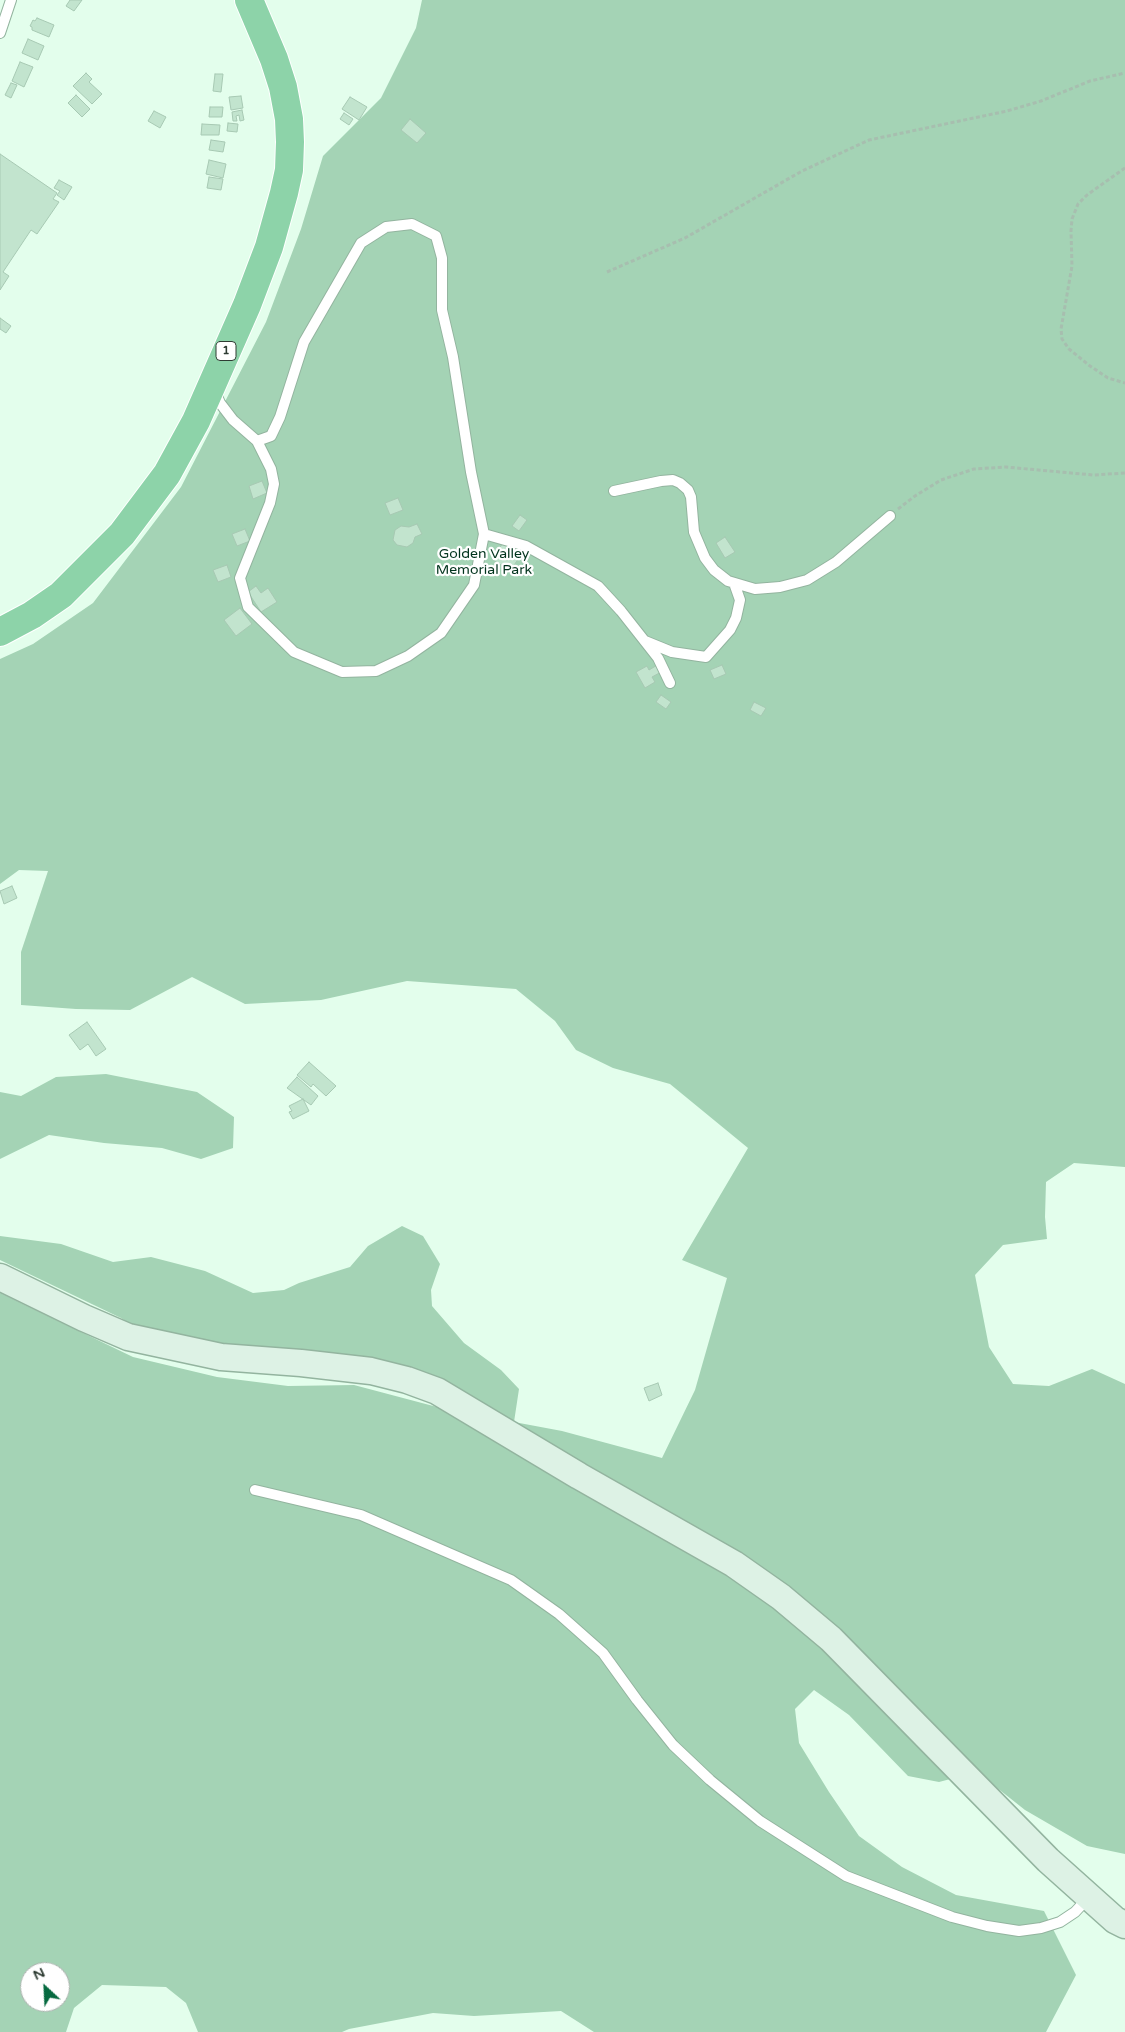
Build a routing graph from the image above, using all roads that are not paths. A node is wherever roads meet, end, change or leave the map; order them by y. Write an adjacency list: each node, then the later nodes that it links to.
1 (11, 0): 3 (lane)
2 (249, 0): 4 (highway, 1)
3 (0, 33)
4 (212, 383): 5 (lane); 10 (highway, 1)
5 (258, 441): 8 (lane); 8 (lane)
6 (614, 491): 9 (lane)
7 (890, 516): 9 (lane)
8 (484, 534): 11 (lane)
9 (734, 583): 11 (lane)
10 (0, 632)
11 (644, 640): 12 (lane)
12 (670, 683)
13 (0, 1277): 15 (main road)
14 (255, 1490): 15 (lane)
15 (1089, 1897): 16 (main road)
16 (1125, 1925)

